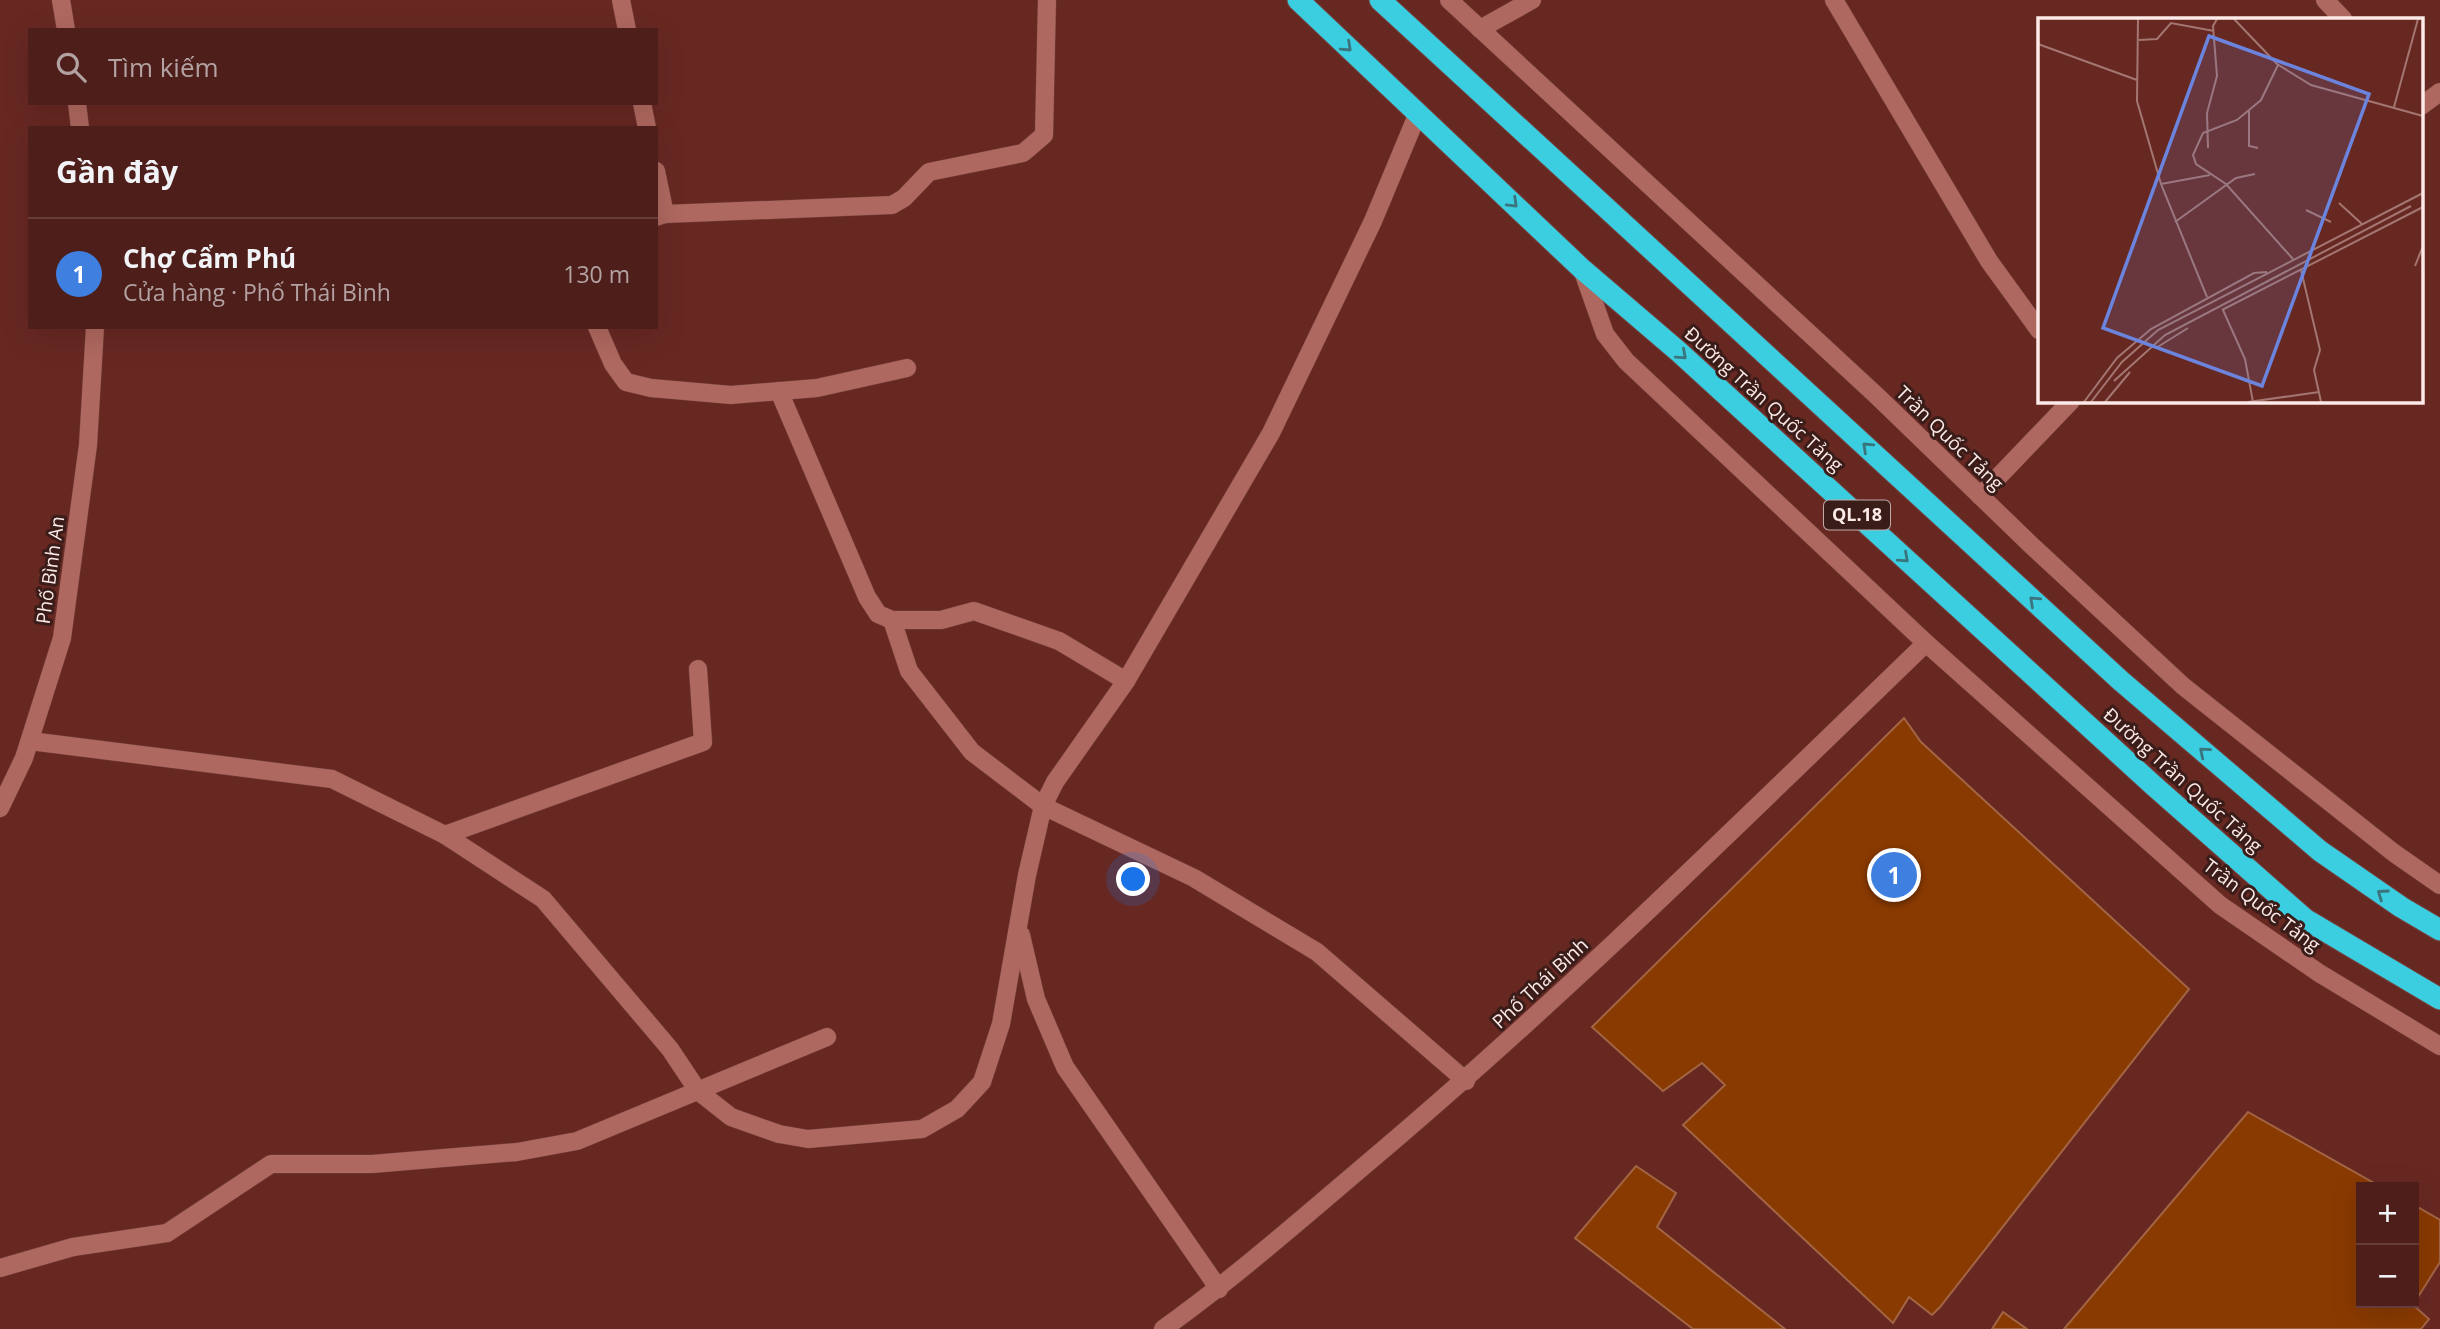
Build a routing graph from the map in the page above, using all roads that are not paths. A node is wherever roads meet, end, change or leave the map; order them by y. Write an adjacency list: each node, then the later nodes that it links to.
1 (61, 0): 11 (street)
2 (621, 0): 12 (street)
3 (1047, 0): 22 (street)
4 (1298, 0): 18 (highway, Đường Trần Quốc Tảng / QL.18, one-way to 18)
5 (1380, 0): 41 (highway, Đường Trần Quốc Tảng / QL.18, one-way to 5)
6 (1449, 0): 13 (street, Trần Quốc Tảng)
7 (1532, 0): 13 (street)
8 (1834, 0): 26 (street)
9 (2325, 0): 10 (street)
10 (2342, 18)
11 (66, 28)
12 (627, 28)
13 (1480, 29): 30 (street, Trần Quốc Tảng)
14 (2440, 92): 17 (street)
15 (77, 105): 19 (street)
16 (642, 105): 20 (street)
17 (2422, 105)
18 (1418, 113): 23 (highway, Đường Trần Quốc Tảng / QL.18, one-way to 23); 34 (street)
19 (79, 126)
20 (647, 126)
21 (658, 189): 22 (street)
22 (661, 216)
23 (1582, 269): 32 (street, Trần Quốc Tảng); 42 (highway, Đường Trần Quốc Tảng / QL.18, one-way to 42)
24 (96, 329): 35 (street, Phố Bình An)
25 (598, 329): 28 (street)
26 (2038, 329)
27 (907, 368): 28 (street)
28 (779, 391): 31 (street)
29 (2070, 402): 30 (street)
30 (1980, 496): 39 (street, Trần Quốc Tảng)
31 (892, 620): 34 (street); 36 (street)
32 (1926, 643): 44 (street, Trần Quốc Tảng); 45 (street, Phố Thái Bình)
33 (698, 669): 38 (street)
34 (1126, 681): 36 (street)
35 (30, 741): 37 (street, Phố Bình An); 38 (street)
36 (1043, 806): 40 (street); 45 (street)
37 (0, 808)
38 (445, 835): 46 (street)
39 (2440, 885)
40 (1018, 927): 46 (street); 48 (street)
41 (2440, 930)
42 (2440, 999)
43 (827, 1037): 46 (street)
44 (2440, 1046)
45 (1466, 1081): 48 (street, Phố Thái Bình)
46 (698, 1091): 47 (street)
47 (0, 1268)
48 (1219, 1289): 49 (street, Phố Thái Bình)
49 (1163, 1329)

